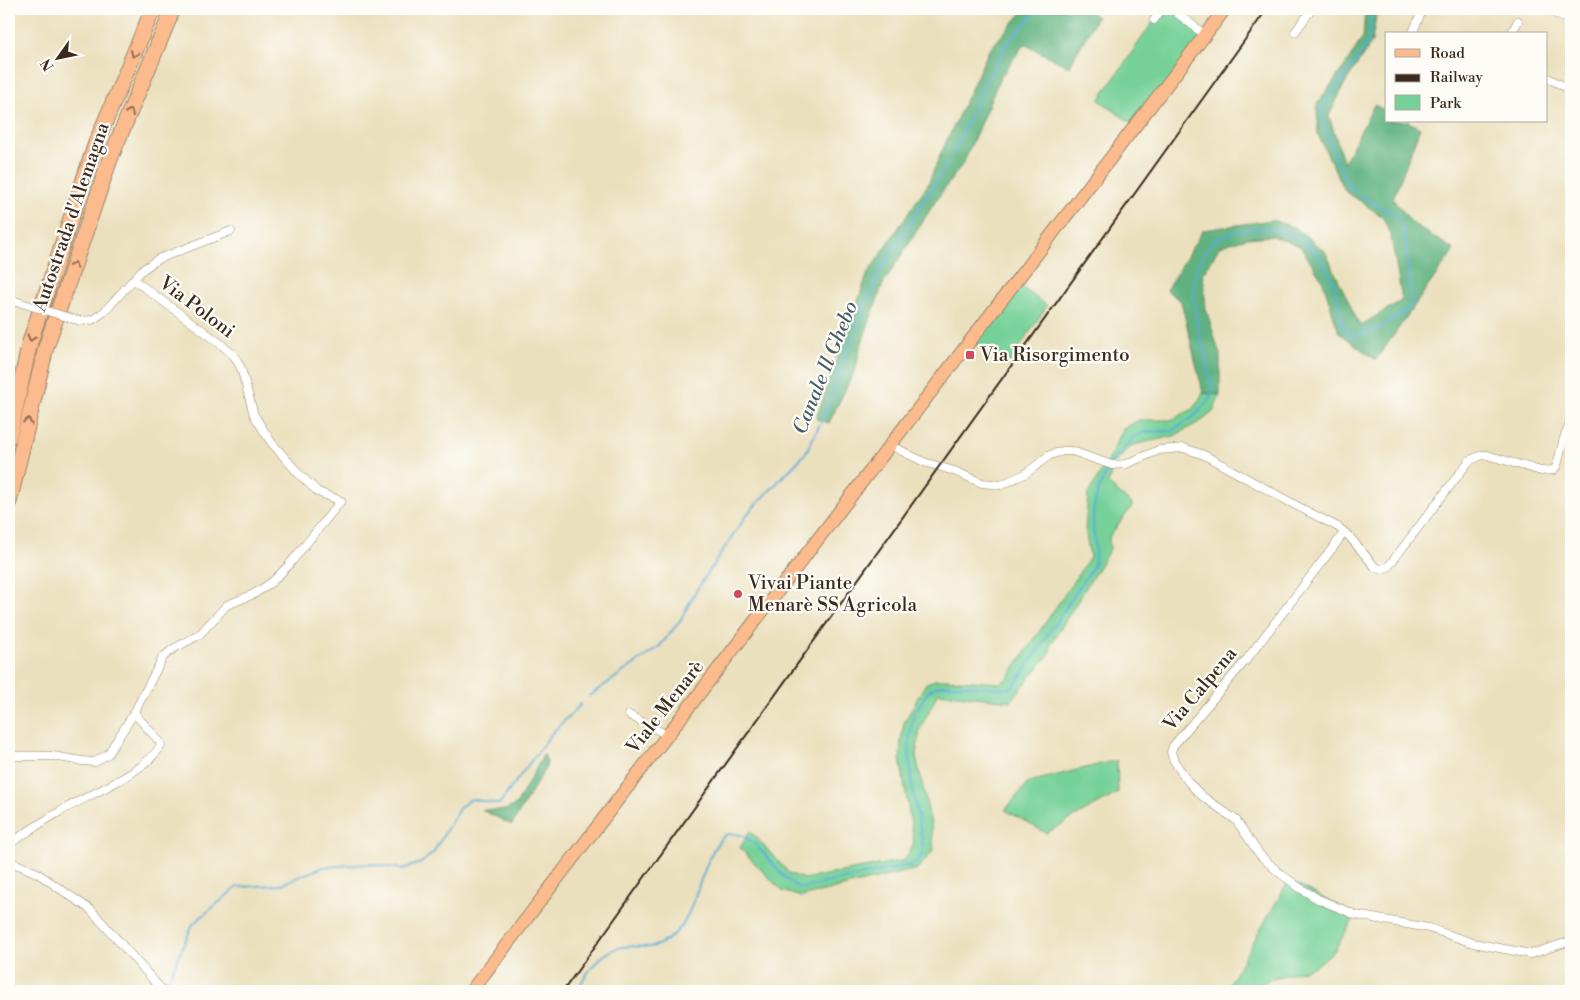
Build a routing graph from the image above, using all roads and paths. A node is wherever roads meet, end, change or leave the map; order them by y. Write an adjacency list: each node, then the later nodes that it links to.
1 (153, 9): 22 (highway, Autostrada d'Alemagna, one-way to 22)
2 (173, 9): 24 (highway, Autostrada d'Alemagna, one-way to 2)
3 (1162, 9): 9 (street)
4 (1172, 9): 15 (street)
5 (1225, 9): 15 (main road)
6 (1312, 9): 12 (street)
7 (1423, 9): 13 (street)
8 (1545, 9): 11 (street)
9 (1154, 20)
10 (1518, 21): 14 (street)
11 (1571, 21)
12 (1295, 32)
13 (1413, 32)
14 (1511, 32)
15 (1205, 34): 23 (main road)
16 (1548, 78): 17 (street)
17 (1571, 90)
18 (231, 231): 19 (street, Via Poloni)
19 (134, 280): 20 (street, Via Poloni, bridge); 26 (street, Via Poloni)
20 (9, 302)
21 (1571, 422): 25 (street)
22 (9, 437)
23 (890, 445): 25 (street); 28 (main road, Viale Menarè)
24 (9, 502)
25 (1344, 533): 32 (street, Via Calpena)
26 (134, 713): 29 (street); 30 (street)
27 (629, 715): 28 (street)
28 (667, 736): 34 (main road, Viale Menarè)
29 (9, 756)
30 (9, 844)
31 (9, 861): 33 (street)
32 (1571, 941)
33 (163, 991)
34 (470, 991)

